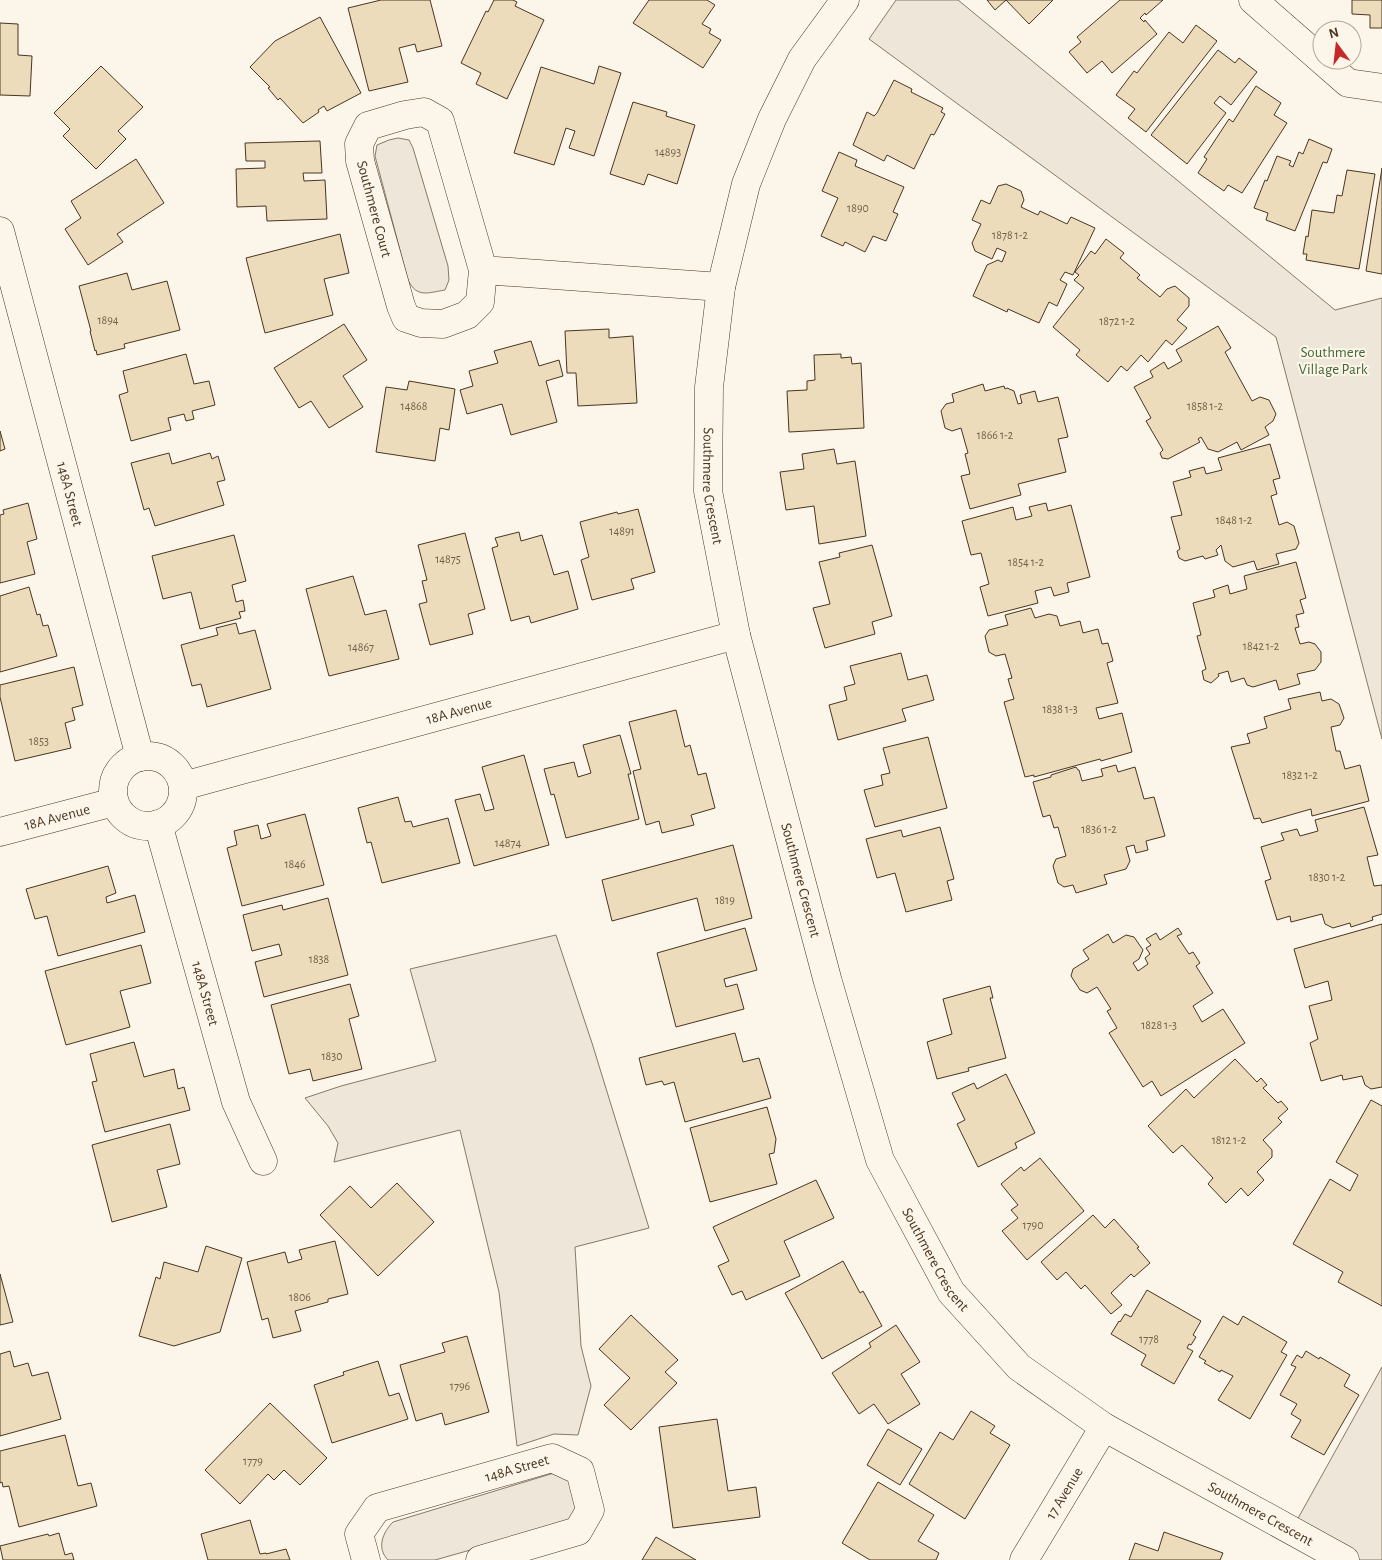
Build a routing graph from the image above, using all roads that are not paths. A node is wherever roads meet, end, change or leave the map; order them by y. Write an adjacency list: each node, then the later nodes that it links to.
1 (845, 0): 6 (street, Southmere Crescent)
2 (1254, 0): 3 (street)
3 (1382, 88)
4 (0, 231): 8 (street, 148A Street)
5 (483, 270): 5 (street, Southmere Court); 6 (street)
6 (721, 287): 7 (street, Southmere Crescent)
7 (736, 635): 9 (street, 18A Avenue); 14 (street, Southmere Crescent)
8 (140, 757): 9 (street); 10 (street)
9 (183, 786): 11 (street)
10 (114, 802): 11 (street); 12 (street, 18A Avenue)
11 (158, 824): 13 (street, 148A Street)
12 (0, 832)
13 (263, 1161)
14 (1104, 1427): 17 (street, 17 Avenue); 18 (street, Southmere Crescent)
15 (366, 1560): 16 (street, 148A Street)
16 (480, 1560)
17 (1024, 1560)
18 (1345, 1560)

